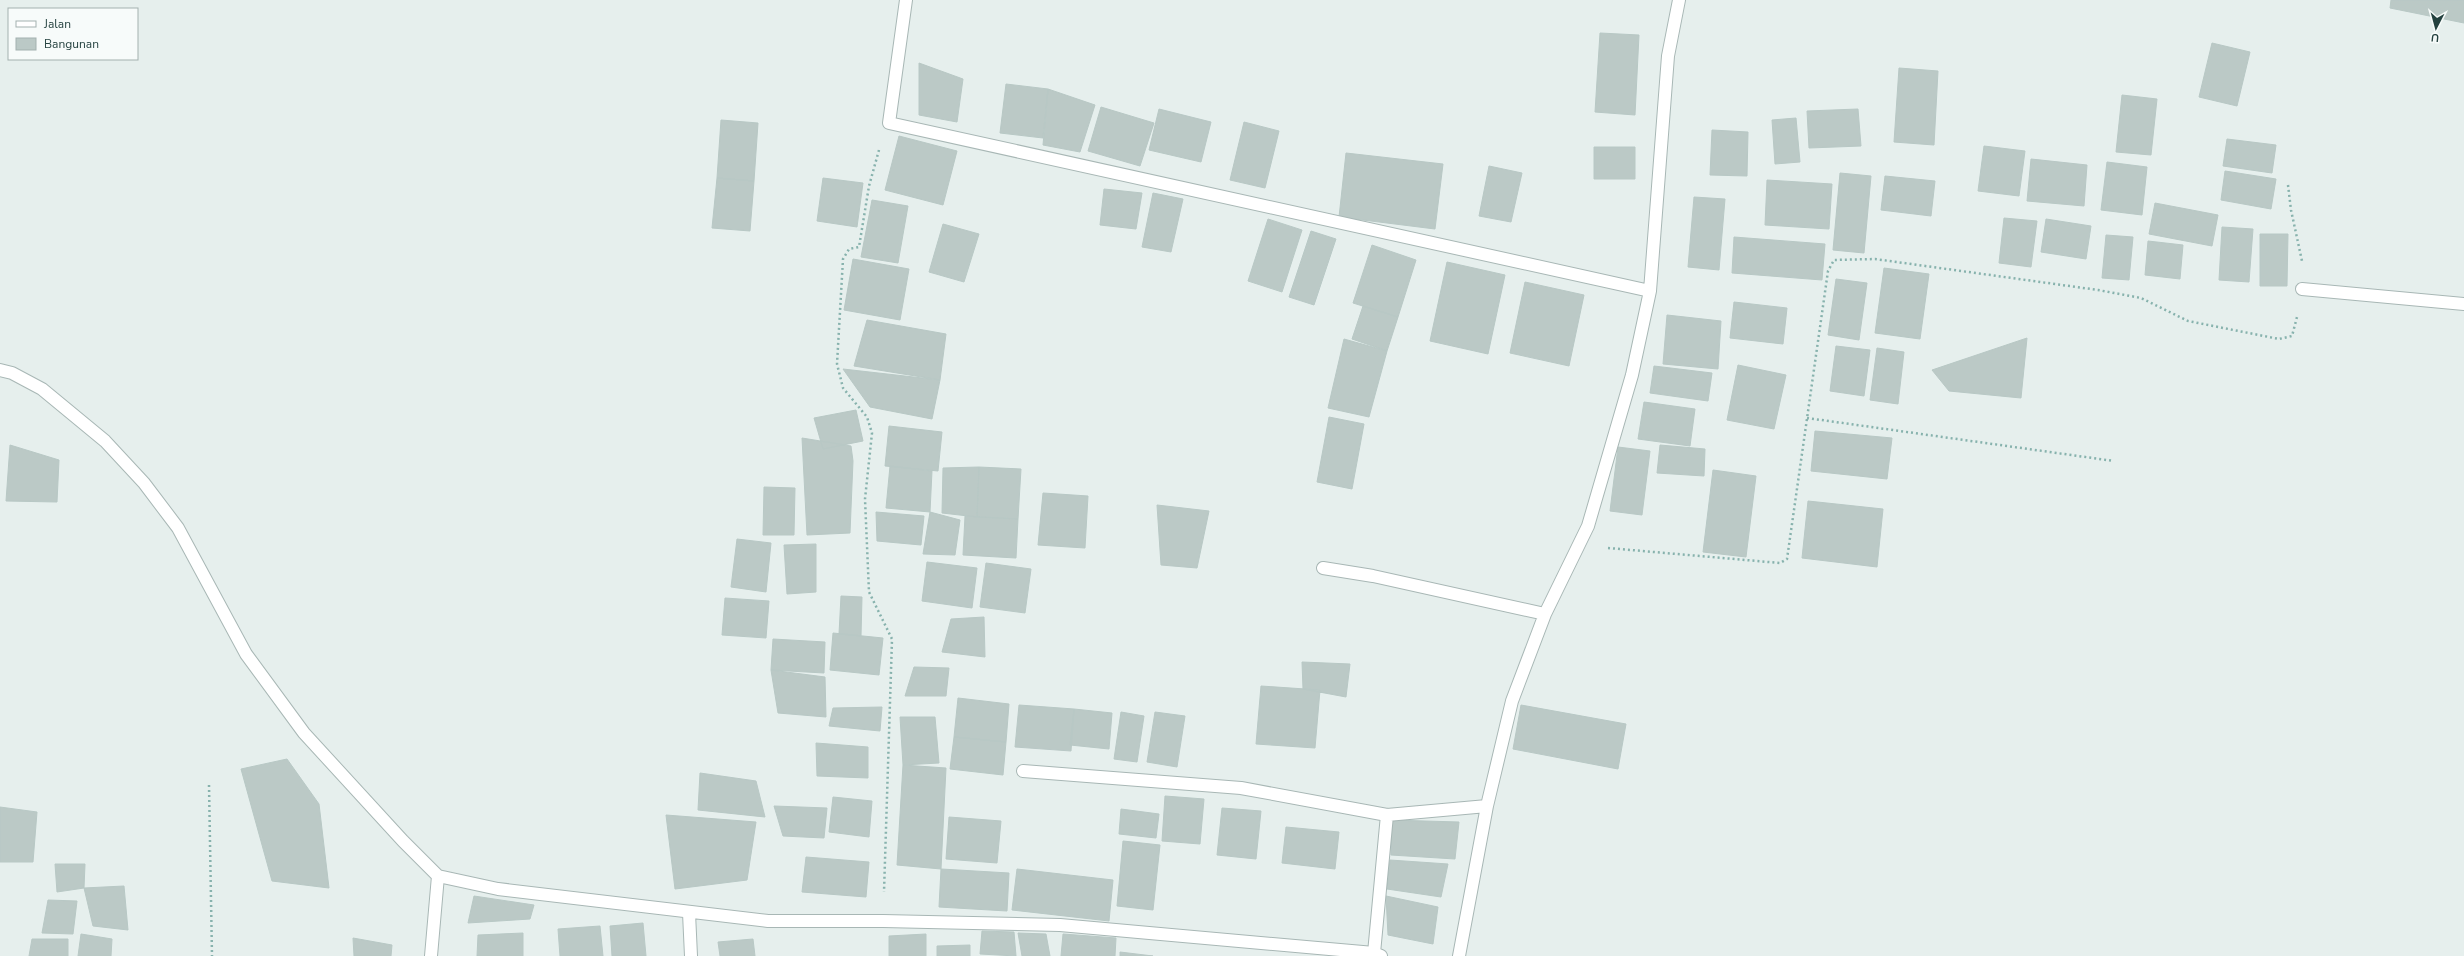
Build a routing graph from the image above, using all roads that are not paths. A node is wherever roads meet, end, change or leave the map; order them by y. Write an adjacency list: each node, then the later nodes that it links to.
1 (906, 0): 4 (street)
2 (1679, 0): 4 (street)
3 (2302, 289): 5 (street)
4 (1650, 291): 8 (street)
5 (2464, 304)
6 (0, 370): 12 (street)
7 (1323, 568): 8 (street)
8 (1545, 614): 10 (street)
9 (1023, 771): 11 (street)
10 (1487, 806): 11 (street); 17 (street)
11 (1387, 815): 14 (street)
12 (438, 876): 13 (street); 15 (street)
13 (689, 913): 14 (street); 16 (street)
14 (1378, 954)
15 (431, 956)
16 (691, 956)
17 (1459, 956)

